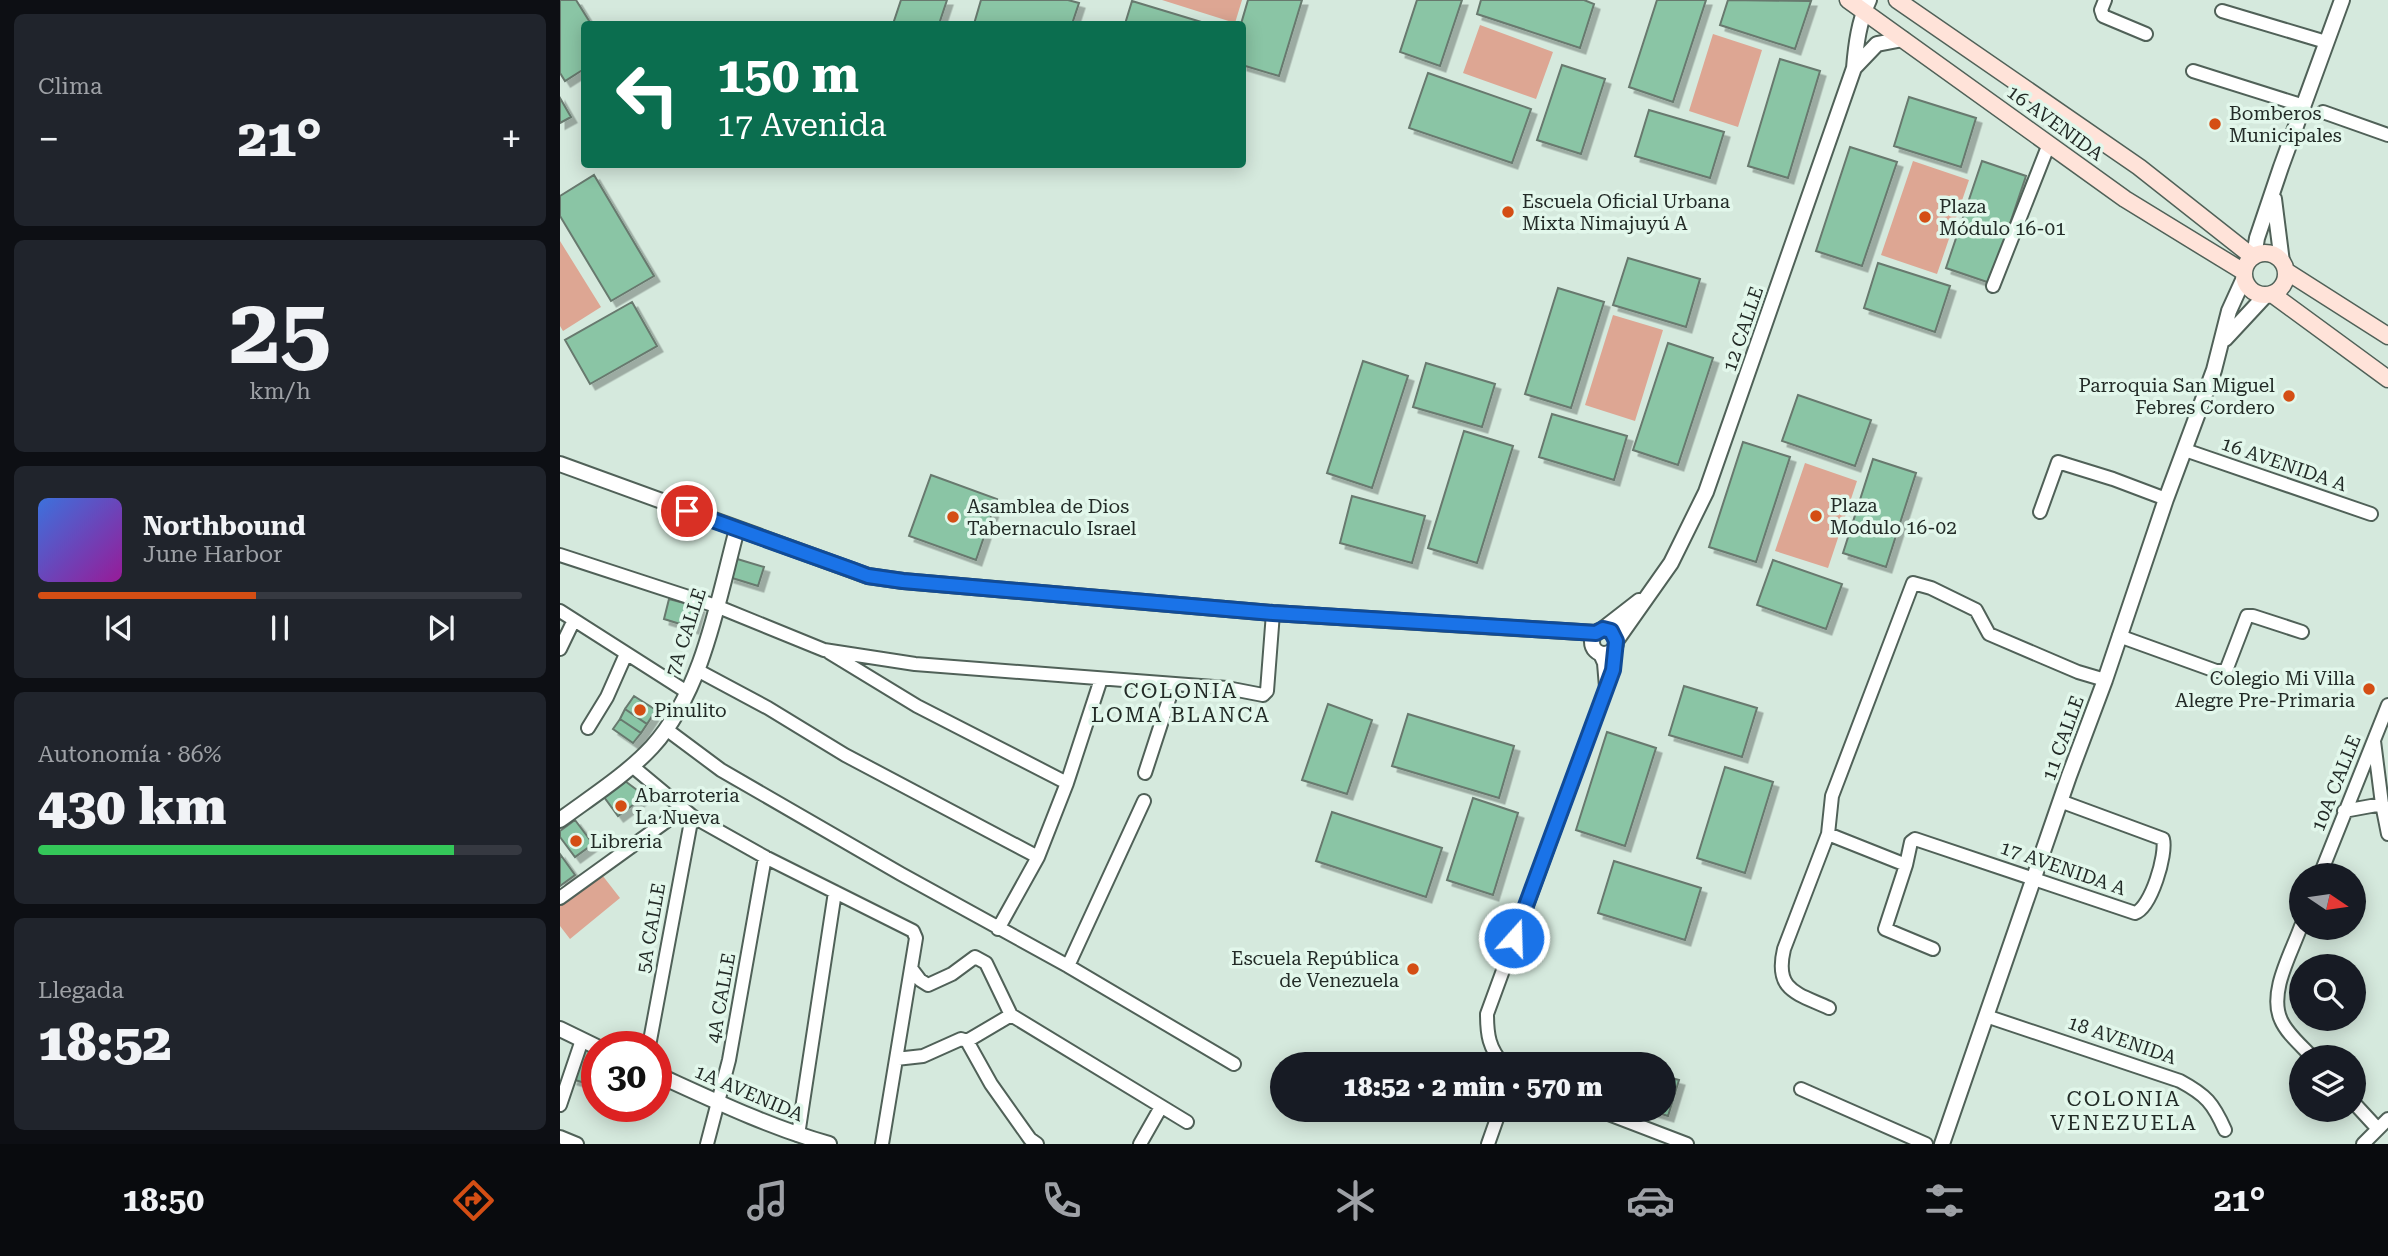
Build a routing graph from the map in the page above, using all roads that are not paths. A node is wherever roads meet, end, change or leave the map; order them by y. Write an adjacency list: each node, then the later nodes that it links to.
1 (1848, 0): 5 (main road, 16 AVENIDA)
2 (1897, 0): 17 (main road, 16 AVENIDA)
3 (2105, 0): 7 (street)
4 (2342, 0): 9 (street)
5 (1867, 6): 8 (main road, 16 AVENIDA); 10 (street, 12 CALLE)
6 (2222, 11): 9 (street)
7 (2146, 34)
8 (1903, 39): 10 (street, 12 CALLE); 15 (main road, 16 AVENIDA)
9 (2326, 42): 12 (street)
10 (1854, 68): 38 (street, 12 CALLE)
11 (2193, 71): 12 (street)
12 (2304, 106): 16 (street)
13 (2323, 112): 14 (street)
14 (2388, 135)
15 (2049, 145): 19 (main road, 16 AVENIDA); 20 (street)
16 (2273, 194): 17 (street); 18 (street)
17 (2254, 257): 18 (main road); 19 (main road)
18 (2284, 266): 21 (main road); 22 (main road)
19 (2244, 275): 21 (main road); 23 (street, 11 CALLE)
20 (1993, 286)
21 (2268, 295): 23 (street, 11 CALLE); 24 (main road)
22 (2388, 336)
23 (2220, 346): 25 (street, 11 CALLE)
24 (2388, 379)
25 (2185, 450): 27 (street, 11 CALLE); 29 (street, 16 AVENIDA A)
26 (560, 464): 30 (street)
27 (2166, 499): 28 (street); 37 (street, 11 CALLE)
28 (2040, 512)
29 (2371, 514)
30 (737, 529): 32 (street, 7A CALLE); 34 (street)
31 (560, 555): 32 (street)
32 (716, 606): 40 (street); 42 (street, 7A CALLE)
33 (560, 611): 35 (street)
34 (1273, 613): 38 (street); 45 (street)
35 (574, 620): 39 (street); 41 (street)
36 (2302, 632): 37 (street)
37 (2119, 636): 44 (street, 11 CALLE)
38 (1603, 642): 83 (street)
39 (560, 649)
40 (824, 650): 43 (street); 53 (street)
41 (626, 654): 46 (street); 48 (street)
42 (697, 670): 46 (street, 7A CALLE); 63 (street)
43 (1101, 679): 45 (street); 53 (street)
44 (2105, 680): 55 (street, 11 CALLE); 60 (street)
45 (1174, 684): 52 (street)
46 (687, 692): 49 (street, 7A CALLE)
47 (2388, 705): 50 (street, 10A CALLE)
48 (588, 728)
49 (666, 729): 51 (street, 7A CALLE); 69 (street)
50 (2374, 739): 56 (street); 57 (street, 10A CALLE)
51 (632, 765): 58 (street); 59 (street, 7A CALLE)
52 (1145, 773)
53 (1067, 783): 63 (street)
54 (1144, 801): 72 (street)
55 (2060, 801): 66 (street, 11 CALLE); 66 (street, 17 AVENIDA A)
56 (2382, 804): 57 (street); 61 (street)
57 (2344, 811): 64 (street, 10A CALLE)
58 (687, 813): 62 (street); 68 (street); 78 (street, 5A CALLE)
59 (560, 820)
60 (1828, 834): 65 (street); 74 (street)
61 (2388, 834)
62 (765, 857): 67 (street); 88 (street, 4A CALLE)
63 (1038, 857): 69 (street)
64 (2324, 863)
65 (1906, 865): 66 (street, 17 AVENIDA A); 71 (street)
66 (2033, 879): 76 (street, 11 CALLE)
67 (835, 892): 73 (street); 98 (street)
68 (560, 898)
69 (998, 929): 72 (street)
70 (2296, 940): 82 (street)
71 (1933, 949)
72 (1068, 966): 85 (street)
73 (911, 968): 75 (street); 84 (street)
74 (1829, 1008)
75 (1011, 1015): 80 (street); 90 (street)
76 (1986, 1016): 97 (street, 18 AVENIDA); 109 (street, 11 CALLE)
77 (560, 1029): 79 (street)
78 (651, 1031)
79 (581, 1040)
80 (967, 1041): 84 (street); 105 (street)
81 (581, 1043): 89 (street)
82 (2301, 1045)
83 (1495, 1052)
84 (896, 1059): 104 (street)
85 (1234, 1064)
86 (672, 1081): 88 (street, 1A AVENIDA)
87 (1801, 1089): 108 (street)
88 (718, 1102): 98 (street, 1A AVENIDA); 102 (street, 4A CALLE)
89 (560, 1105)
90 (1161, 1107): 93 (street); 100 (street)
91 (2366, 1116): 96 (street)
92 (2388, 1119): 96 (street)
93 (1188, 1122)
94 (1496, 1122): 106 (street)
95 (1629, 1122): 107 (street)
96 (2378, 1129): 110 (street)
97 (2225, 1130)
98 (798, 1135): 103 (street, 1A AVENIDA)
99 (560, 1137): 101 (street)
100 (1143, 1143)
101 (577, 1144)
102 (706, 1144)
103 (829, 1144)
104 (882, 1144)
105 (1037, 1144)
106 (1488, 1144)
107 (1687, 1144)
108 (1926, 1144)
109 (1942, 1144)
110 (2363, 1144)

